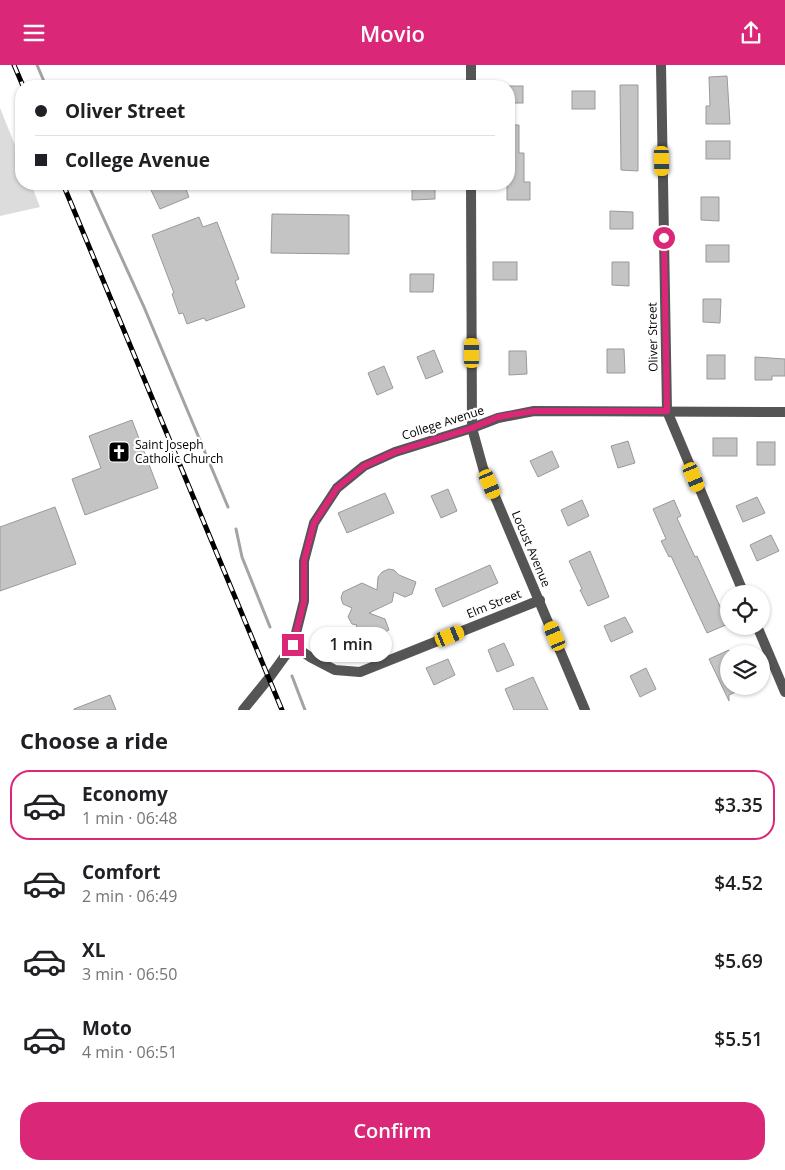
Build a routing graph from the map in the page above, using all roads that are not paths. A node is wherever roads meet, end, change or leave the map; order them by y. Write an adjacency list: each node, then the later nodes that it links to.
1 (471, 65): 3 (street)
2 (661, 65): 5 (street, Oliver Street)
3 (471, 80)
4 (471, 190): 7 (street, Locust Avenue)
5 (667, 411): 6 (street, College Avenue); 7 (street, College Avenue); 8 (street, Oliver Street)
6 (785, 412)
7 (472, 428): 9 (street, Locust Avenue); 11 (street, College Avenue)
8 (740, 585)
9 (540, 600): 11 (street, Elm Street); 14 (street, Locust Avenue)
10 (761, 635): 12 (street)
11 (293, 645): 13 (street, College Avenue)
12 (785, 692)
13 (243, 710)
14 (585, 710)

